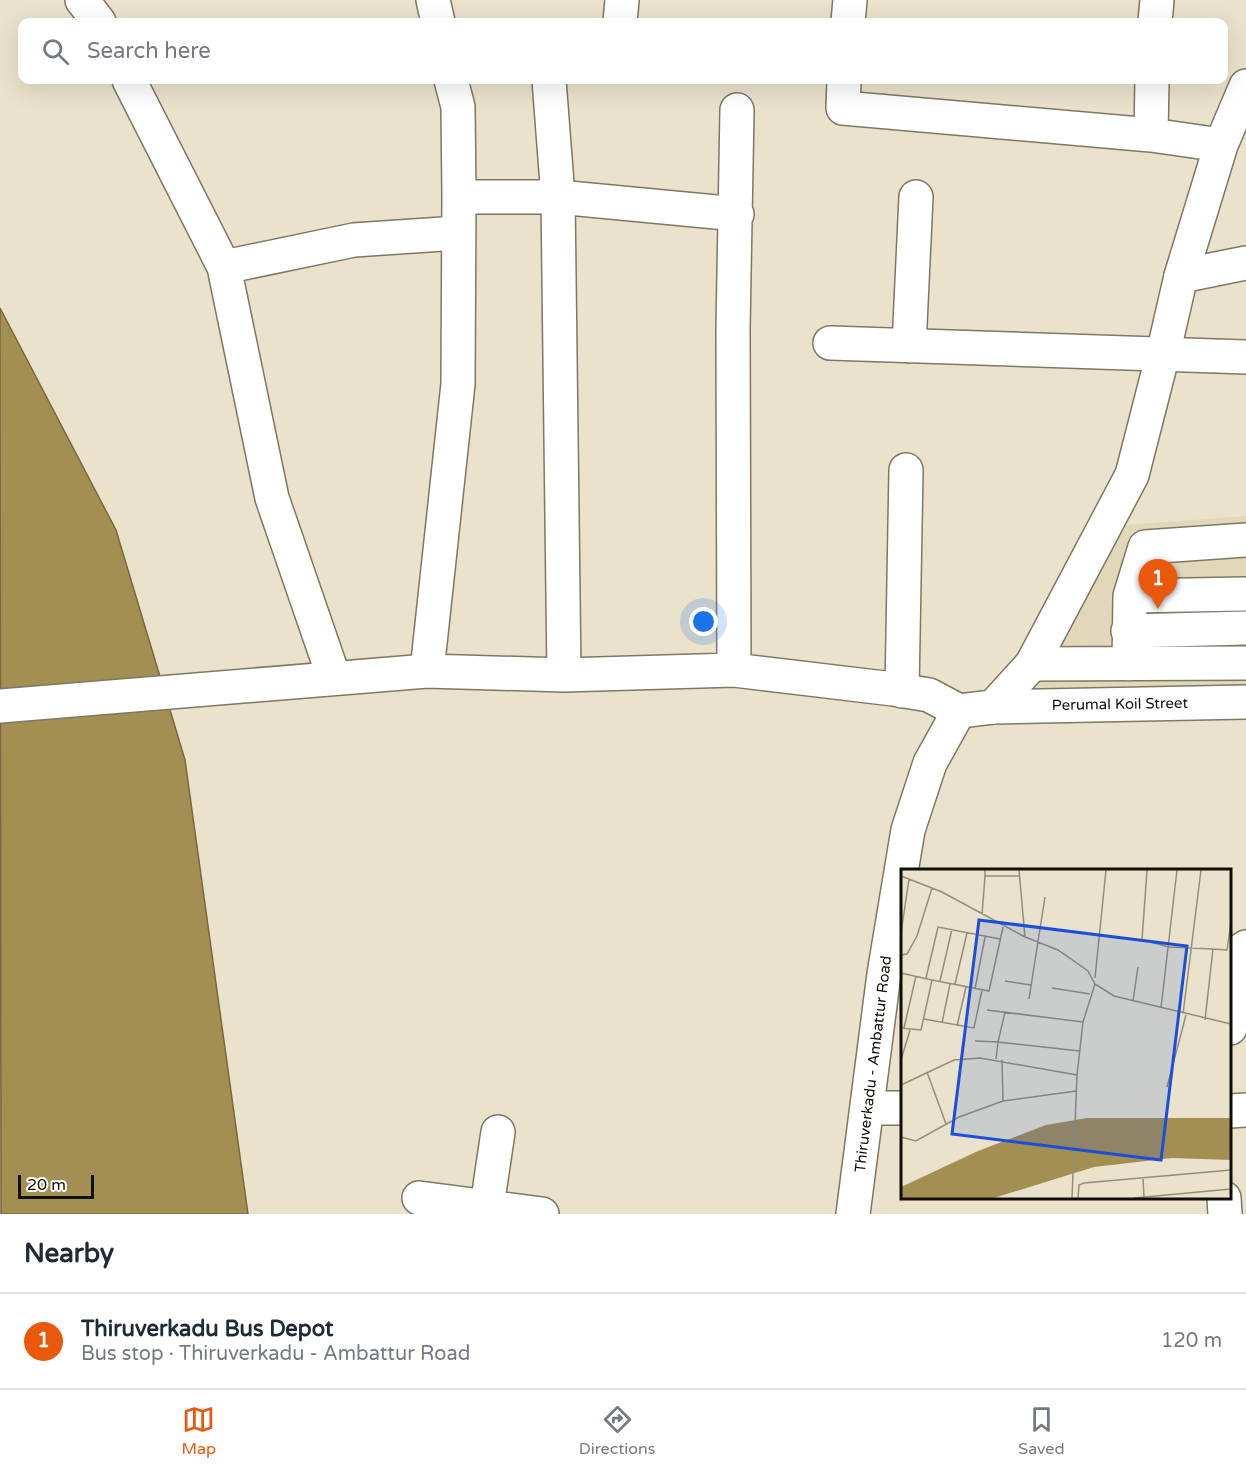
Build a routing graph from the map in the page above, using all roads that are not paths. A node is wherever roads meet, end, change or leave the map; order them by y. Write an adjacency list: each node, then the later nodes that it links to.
1 (82, 0): 6 (street)
2 (433, 0): 7 (street)
3 (622, 0): 8 (street)
4 (850, 0): 9 (street)
5 (1157, 0): 10 (street)
6 (96, 18)
7 (437, 18)
8 (620, 18)
9 (848, 18)
10 (1155, 18)
11 (131, 84): 26 (street)
12 (452, 84): 20 (street)
13 (549, 84): 21 (street)
14 (844, 84): 18 (street)
15 (1152, 84): 18 (street)
16 (1246, 86): 19 (street)
17 (738, 110): 23 (street)
18 (1152, 135): 19 (street)
19 (1221, 145): 27 (street)
20 (459, 197): 21 (street); 24 (street)
21 (558, 197): 23 (street); 45 (street)
22 (916, 197): 29 (street)
23 (737, 214): 43 (street)
24 (458, 233): 26 (street); 44 (street)
25 (1246, 263): 27 (street)
26 (224, 267): 46 (street)
27 (1181, 276): 30 (street)
28 (830, 343): 29 (street)
29 (909, 346): 30 (street)
30 (1163, 354): 31 (street); 33 (street)
31 (1246, 357)
32 (906, 470): 47 (street)
33 (1099, 539): 36 (street); 41 (street)
34 (1246, 540): 36 (street)
35 (1246, 560): 36 (street)
36 (1137, 570): 37 (street); 39 (street)
37 (1246, 594)
38 (1246, 628): 39 (street)
39 (1128, 631): 42 (street)
40 (1246, 663): 42 (street)
41 (1032, 664): 42 (street); 50 (street)
42 (1129, 664)
43 (734, 670): 45 (street); 47 (street)
44 (426, 671): 45 (street); 46 (street)
45 (564, 675)
46 (334, 678): 49 (street)
47 (902, 691): 51 (street)
48 (1246, 702): 50 (street, Perumal Koil Street)
49 (0, 706)
50 (993, 707): 51 (street)
51 (959, 711): 52 (street, Thiruverkadu - Ambattur Road)
52 (904, 869)
53 (901, 897): 54 (street, Thiruverkadu - Ambattur Road)
54 (896, 945): 57 (street, Thiruverkadu - Ambattur Road)
55 (1246, 947): 56 (street)
56 (1231, 1015)
57 (867, 1108): 58 (street); 66 (street, Thiruverkadu - Ambattur Road)
58 (901, 1108)
59 (1246, 1110): 60 (street)
60 (1231, 1111)
61 (498, 1132): 64 (street)
62 (419, 1198): 64 (street)
63 (1224, 1199): 67 (street)
64 (487, 1206): 65 (street)
65 (542, 1214)
66 (854, 1214)
67 (1225, 1214)

